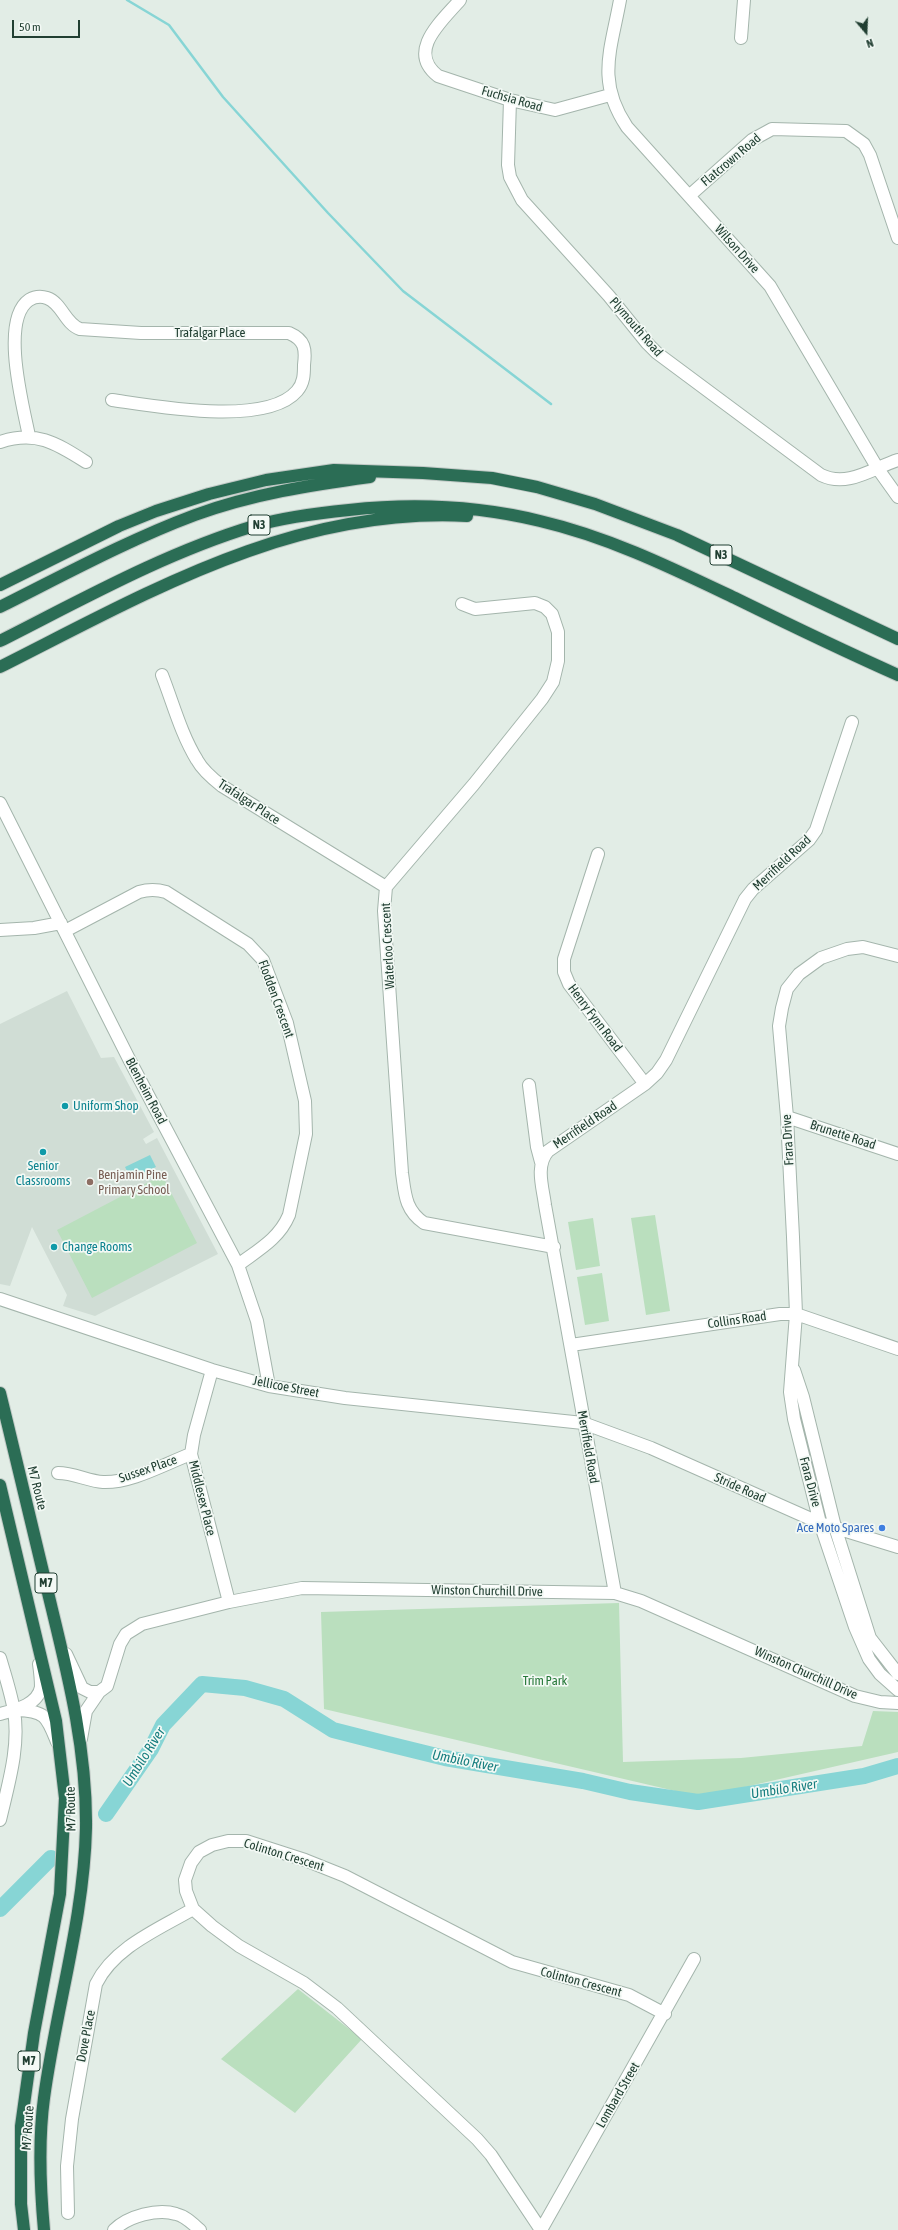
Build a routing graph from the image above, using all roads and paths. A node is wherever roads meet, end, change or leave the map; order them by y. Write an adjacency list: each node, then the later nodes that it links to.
1 (460, 0): 6 (street, Fuchsia Road)
2 (620, 0): 5 (street, Wilson Drive)
3 (744, 0): 4 (street)
4 (740, 38)
5 (610, 95): 6 (street, Fuchsia Road); 7 (street, Wilson Drive)
6 (510, 100): 14 (street, Plymouth Road)
7 (689, 196): 8 (street, Flatcrown Road); 14 (street, Wilson Drive)
8 (898, 238)
9 (112, 400): 10 (street, Trafalgar Place)
10 (29, 436): 11 (street); 13 (street)
11 (0, 442)
12 (898, 460): 14 (street, Plymouth Road)
13 (86, 462)
14 (878, 469): 16 (street, Wilson Drive)
15 (403, 473): 18 (highway); 20 (highway, N3); 22 (highway, N3)
16 (898, 497)
17 (540, 521): 21 (highway); 23 (highway, N3); 27 (highway, N3)
18 (0, 585)
19 (462, 604): 31 (street, Waterloo Crescent)
20 (0, 607)
21 (74, 630): 24 (highway); 25 (highway)
22 (898, 639)
23 (0, 641)
24 (0, 667)
25 (0, 674)
26 (162, 675): 31 (street, Trafalgar Place)
27 (898, 675)
28 (852, 722): 35 (street, Merrifield Road)
29 (0, 804): 32 (street, Blenheim Road)
30 (598, 854): 35 (street, Henry Fynn Road)
31 (386, 887): 40 (street, Waterloo Crescent)
32 (63, 927): 33 (street, Flodden Crescent); 41 (street, Blenheim Road); 41 (street, Flodden Crescent)
33 (0, 930)
34 (898, 956): 37 (street, Frara Drive)
35 (645, 1084): 39 (street, Merrifield Road)
36 (529, 1085): 39 (street)
37 (787, 1117): 38 (street, Brunette Road); 43 (street, Frara Drive)
38 (898, 1154)
39 (541, 1162): 40 (street, Merrifield Road)
40 (554, 1247): 44 (street, Merrifield Road)
41 (238, 1265): 48 (street, Blenheim Road)
42 (0, 1300): 47 (street, Jellicoe Street)
43 (796, 1314): 44 (street, Collins Road); 45 (street, Collins Road); 46 (street, Frara Drive)
44 (571, 1345): 50 (street, Merrifield Road)
45 (898, 1349)
46 (792, 1365): 54 (street, Frara Drive); 55 (street, Frara Drive)
47 (212, 1370): 48 (street, Jellicoe Street); 51 (street, Middlesex Place)
48 (270, 1386): 50 (street, Jellicoe Street)
49 (0, 1393): 59 (highway, M7 Route / M7)
50 (583, 1423): 54 (street, Stride Road); 57 (street, Merrifield Road)
51 (191, 1454): 52 (street, Sussex Place); 58 (street, Middlesex Place)
52 (58, 1473)
53 (0, 1485): 60 (highway, M7 Route / M7)
54 (820, 1523): 55 (street, Stride Road); 63 (street, Frara Drive)
55 (835, 1527): 56 (street, Stride Road); 62 (street, Frara Drive)
56 (898, 1547)
57 (615, 1594): 58 (street, Winston Churchill Drive); 66 (street, Winston Churchill Drive)
58 (229, 1602): 65 (street, Winston Churchill Drive)
59 (60, 1642): 65 (street); 70 (highway, M7 Route / M7)
60 (38, 1647): 68 (street); 71 (highway, M7 Route / M7)
61 (0, 1658): 68 (street)
62 (898, 1674)
63 (887, 1681): 64 (street, Frara Drive); 66 (street)
64 (898, 1690)
65 (99, 1692): 70 (street, Winston Churchill Drive)
66 (880, 1702): 67 (street, Winston Churchill Drive)
67 (898, 1703)
68 (14, 1710): 69 (street); 71 (street); 72 (street)
69 (0, 1714)
70 (80, 1741): 78 (highway, M7 Route / M7)
71 (59, 1746): 77 (highway, M7 Route / M7)
72 (0, 1820)
73 (193, 1909): 75 (street, Colinton Crescent); 76 (street, Dove Place); 81 (street, Colinton Crescent)
74 (694, 1959): 75 (street, Lombard Street)
75 (665, 2014): 81 (street, Lombard Street)
76 (68, 2213)
77 (24, 2230)
78 (44, 2230)
79 (114, 2230): 80 (street)
80 (200, 2230)
81 (541, 2230)

